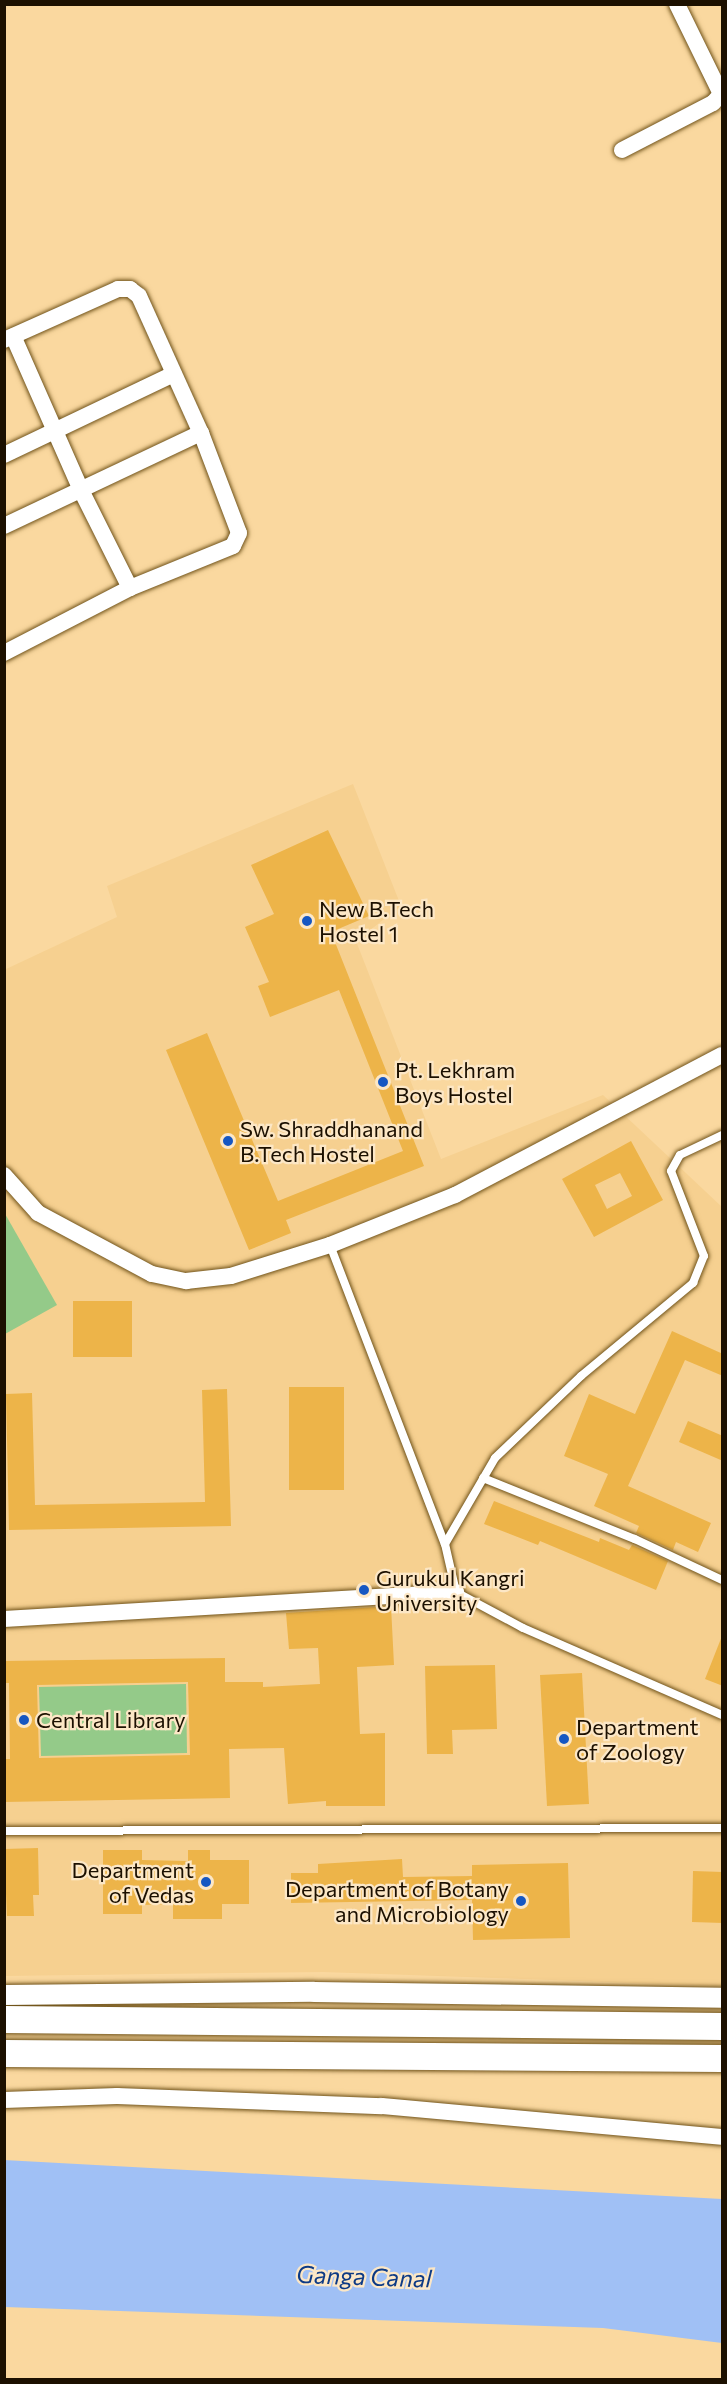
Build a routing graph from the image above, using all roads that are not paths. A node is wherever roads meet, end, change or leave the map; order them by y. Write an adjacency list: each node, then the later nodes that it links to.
1 (677, 4): 2 (street)
2 (622, 150)
3 (9, 338): 4 (street); 5 (street)
4 (174, 374): 5 (street); 6 (street)
5 (55, 431): 7 (street); 8 (street)
6 (201, 434): 8 (street); 10 (street)
7 (4, 454)
8 (81, 490): 9 (street); 10 (street)
9 (4, 526)
10 (130, 588): 11 (street)
11 (4, 653)
12 (723, 1055): 15 (street)
13 (723, 1135): 16 (lane)
14 (4, 1175): 15 (street)
15 (330, 1245): 17 (lane)
16 (483, 1478): 17 (lane); 18 (lane)
17 (445, 1544): 19 (lane)
18 (723, 1581)
19 (456, 1592): 20 (street); 21 (lane)
20 (4, 1619)
21 (723, 1715)
22 (723, 1828): 23 (lane)
23 (4, 1831)
24 (4, 1995): 25 (street)
25 (723, 1998)
26 (4, 2019): 27 (highway)
27 (723, 2026)
28 (4, 2053): 29 (highway)
29 (723, 2058)
30 (4, 2100): 31 (street)
31 (723, 2137)

